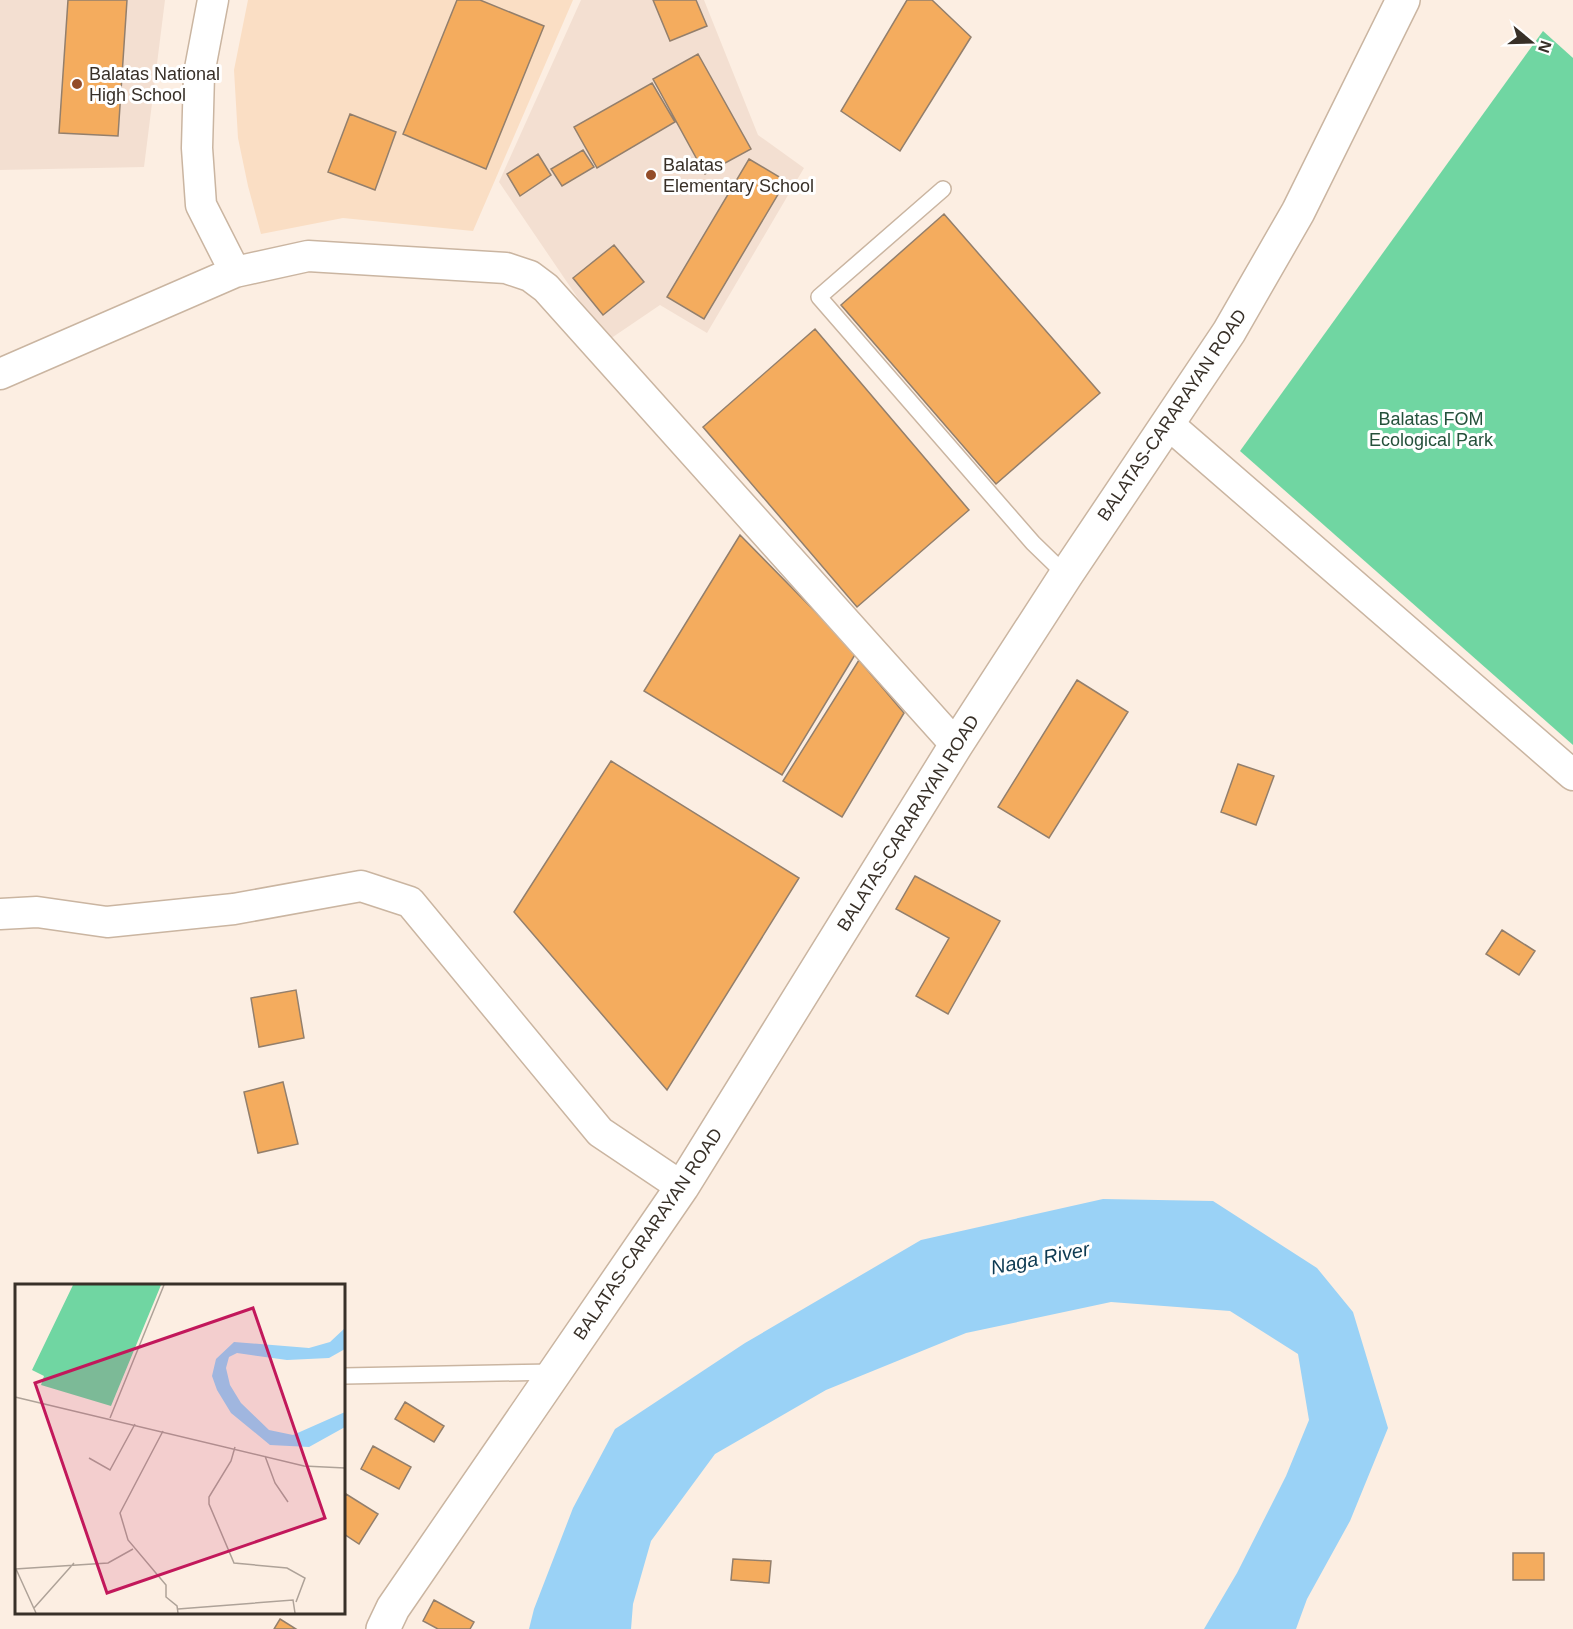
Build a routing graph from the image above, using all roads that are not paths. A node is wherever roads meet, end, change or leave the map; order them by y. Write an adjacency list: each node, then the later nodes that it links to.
1 (213, 0): 4 (street)
2 (1403, 0): 6 (main road, BALATAS-CARARAYAN ROAD)
3 (943, 189): 7 (lane)
4 (235, 272): 5 (street); 8 (street)
5 (0, 374)
6 (1167, 423): 7 (main road, BALATAS-CARARAYAN ROAD); 9 (street)
7 (1066, 575): 8 (main road, BALATAS-CARARAYAN ROAD)
8 (956, 745): 11 (main road, BALATAS-CARARAYAN ROAD)
9 (1573, 775)
10 (0, 914): 11 (street)
11 (682, 1187): 12 (main road, BALATAS-CARARAYAN ROAD)
12 (554, 1372): 13 (lane); 14 (main road, BALATAS-CARARAYAN ROAD)
13 (345, 1376)
14 (383, 1629)

